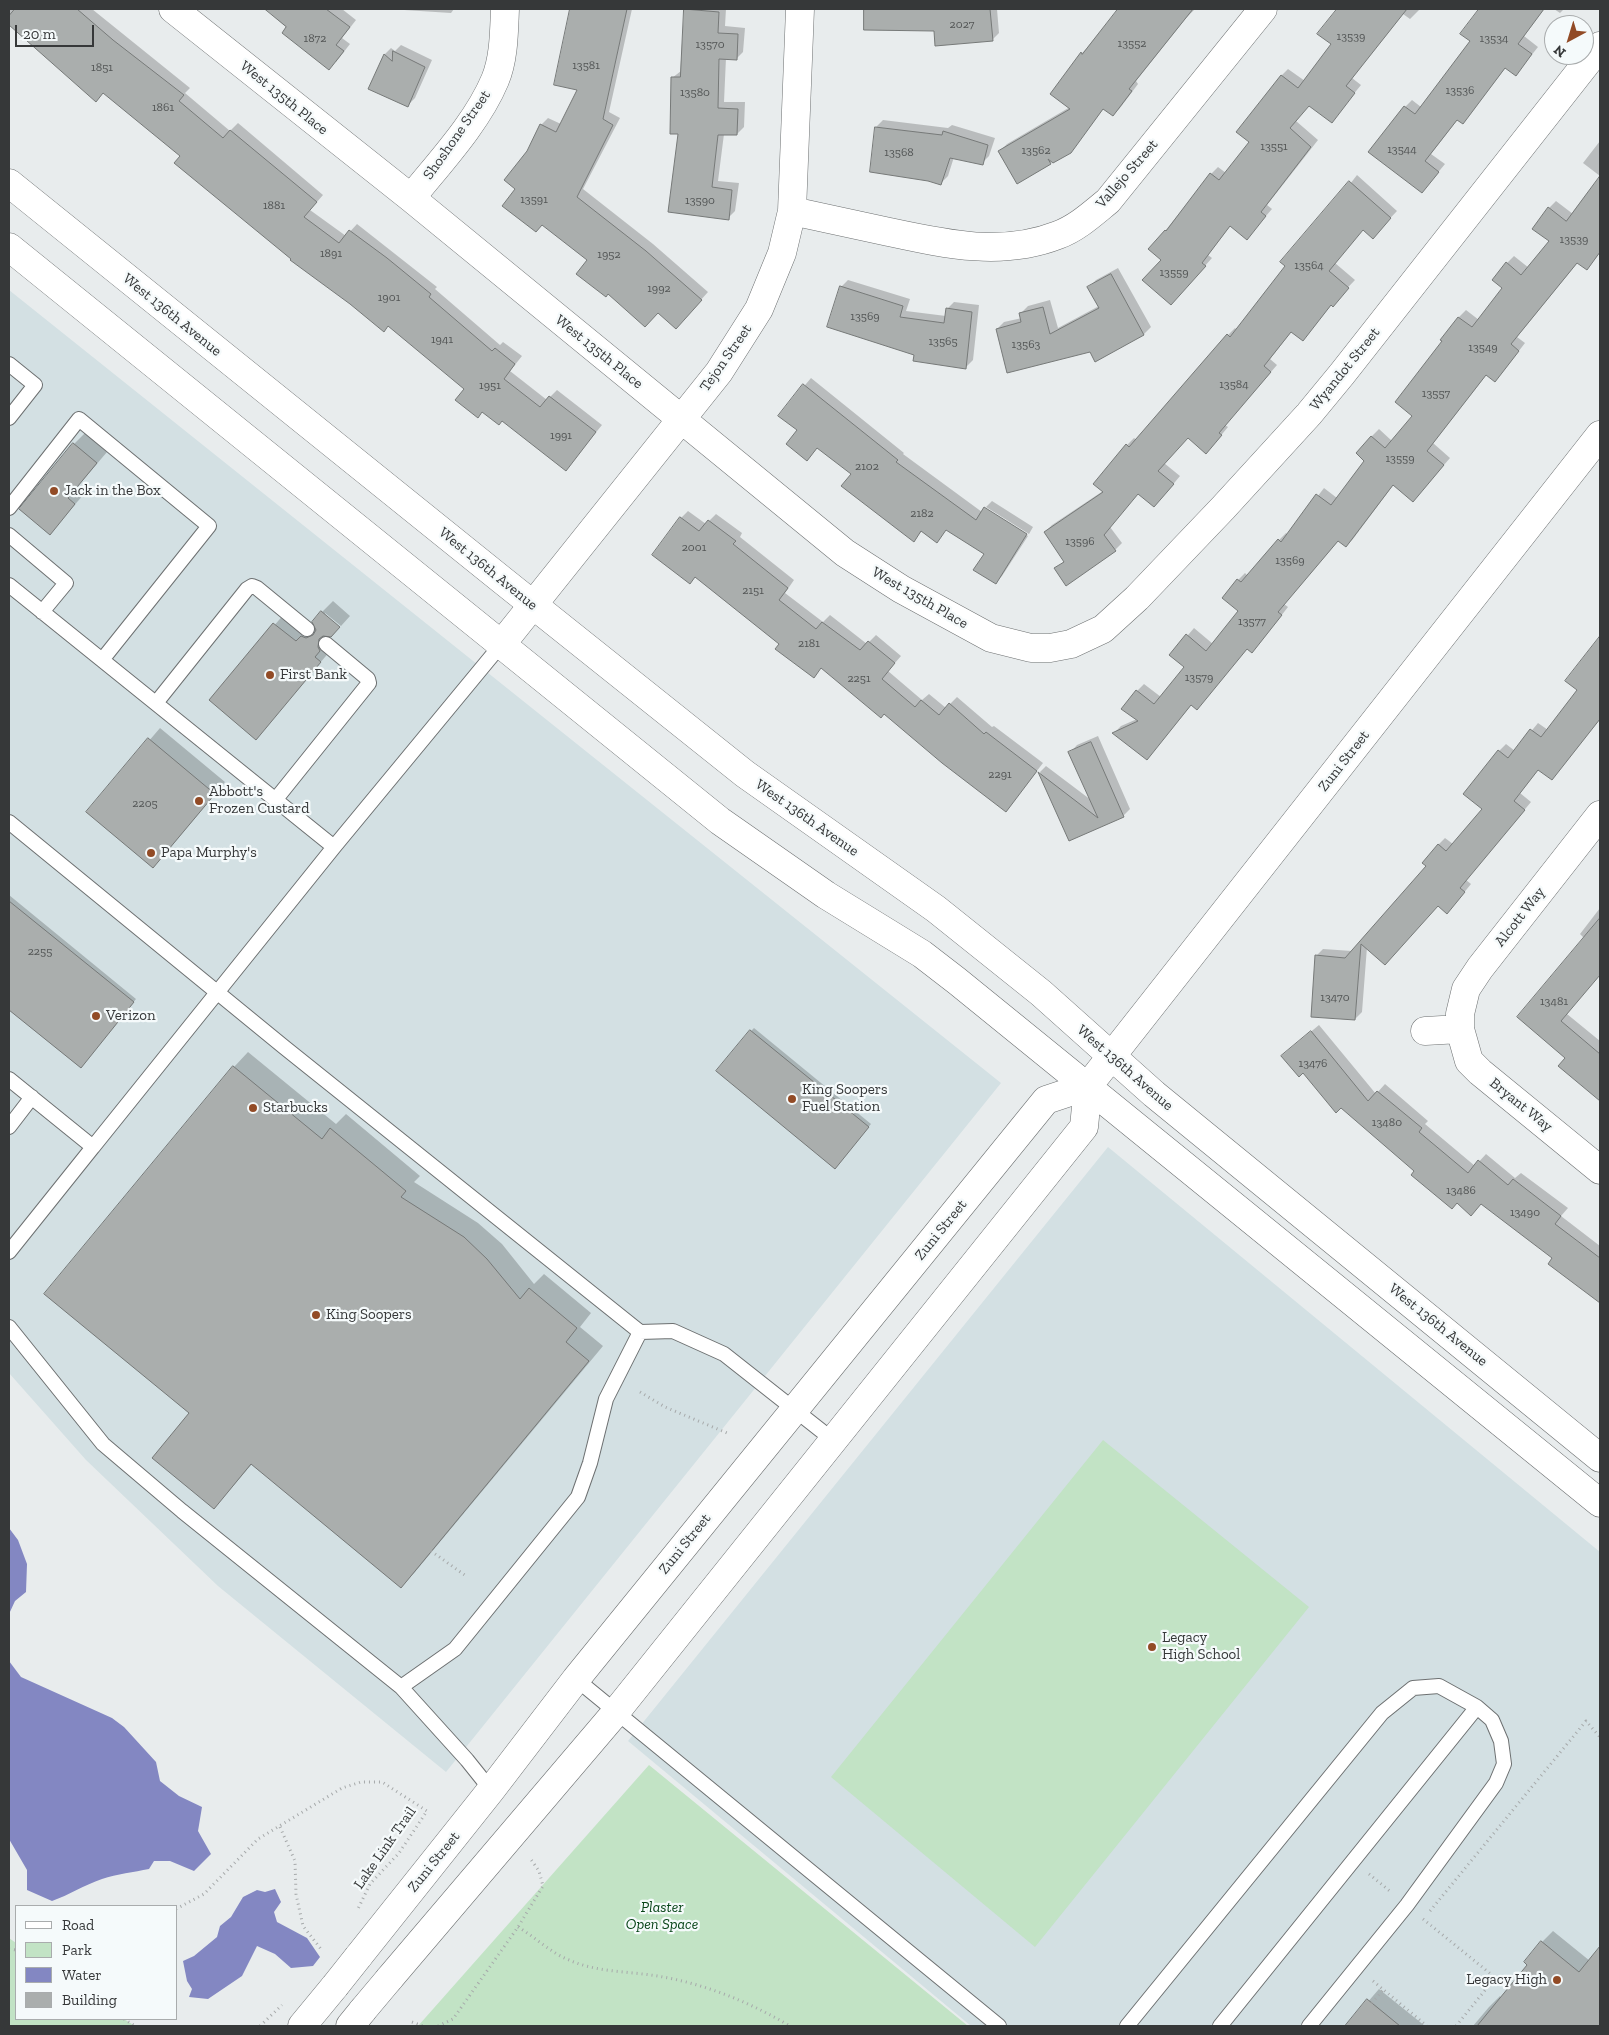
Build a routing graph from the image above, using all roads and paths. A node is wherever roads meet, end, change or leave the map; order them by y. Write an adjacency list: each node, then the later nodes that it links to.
1 (173, 9): 7 (main road, West 135th Place)
2 (505, 9): 7 (main road, Shoshone Street)
3 (800, 9): 8 (main road, Tejon Street)
4 (1263, 9): 8 (main road, Vallejo Street)
5 (1600, 46): 22 (main road, Wyandot Street)
6 (9, 183): 17 (main road, West 136th Avenue)
7 (411, 198): 12 (main road, West 135th Place)
8 (792, 211): 12 (main road, Tejon Street)
9 (9, 248): 21 (main road)
10 (9, 364): 11 (lane)
11 (9, 418)
12 (682, 419): 17 (main road, Tejon Street); 22 (main road, West 135th Place)
13 (1600, 436): 32 (main road, Zuni Street)
14 (9, 508): 23 (lane)
15 (9, 535): 18 (lane)
16 (9, 585): 18 (lane)
17 (533, 605): 21 (main road, Tejon Street); 32 (main road, West 136th Avenue)
18 (42, 612): 23 (lane)
19 (307, 629): 24 (lane)
20 (326, 644): 25 (lane)
21 (500, 646): 28 (lane); 34 (main road)
22 (1050, 648)
23 (102, 660): 24 (lane)
24 (156, 703): 25 (lane)
25 (276, 800): 28 (lane)
26 (1600, 815): 30 (main road, Alcott Way)
27 (9, 822): 29 (lane)
28 (334, 847): 29 (lane)
29 (217, 992): 37 (lane); 41 (lane)
30 (1460, 1028): 31 (main road); 38 (main road, Bryant Way)
31 (1425, 1031)
32 (1111, 1056): 34 (main road, Zuni Street); 46 (main road, West 136th Avenue)
33 (9, 1079): 35 (lane)
34 (1088, 1086): 43 (main road, Zuni Street); 45 (main road); 47 (main road)
35 (32, 1097): 36 (lane); 37 (lane)
36 (9, 1127)
37 (93, 1147): 39 (lane)
38 (1600, 1170)
39 (9, 1252)
40 (9, 1327): 51 (lane)
41 (640, 1332): 43 (lane); 51 (lane)
42 (640, 1392): 44 (path)
43 (796, 1409): 45 (lane); 50 (main road, Zuni Street)
44 (727, 1433)
45 (833, 1440): 53 (main road)
46 (1600, 1458)
47 (1600, 1503)
48 (431, 1551): 49 (path)
49 (466, 1576)
50 (576, 1679): 53 (lane); 55 (main road, Zuni Street)
51 (401, 1688): 55 (lane)
52 (1477, 1707): 59 (lane); 80 (lane); 81 (lane)
53 (616, 1711): 72 (main road, bridge); 79 (lane)
54 (1600, 1737): 62 (path)
55 (491, 1790): 75 (main road, Zuni Street, bridge)
56 (280, 1827): 60 (path); 61 (path, Lake Link Trail); 65 (path)
57 (530, 1858): 63 (path)
58 (1366, 1872): 59 (path)
59 (1407, 1905): 62 (path); 82 (lane)
60 (178, 1908)
61 (355, 1917)
62 (1424, 1919): 64 (path); 67 (path)
63 (518, 1926): 77 (path); 78 (path)
64 (1418, 1926)
65 (321, 1949)
66 (1378, 1974): 69 (path)
67 (1495, 1978): 68 (path); 84 (path)
68 (1508, 1988)
69 (1384, 1990): 71 (path); 83 (path)
70 (286, 2001): 74 (path)
71 (1372, 2003)
72 (357, 2018)
73 (412, 2022): 76 (path)
74 (260, 2026)
75 (302, 2026)
76 (422, 2026)
77 (438, 2026)
78 (790, 2026)
79 (999, 2026)
80 (1127, 2026)
81 (1220, 2026)
82 (1309, 2026)
83 (1427, 2026)
84 (1456, 2026)

